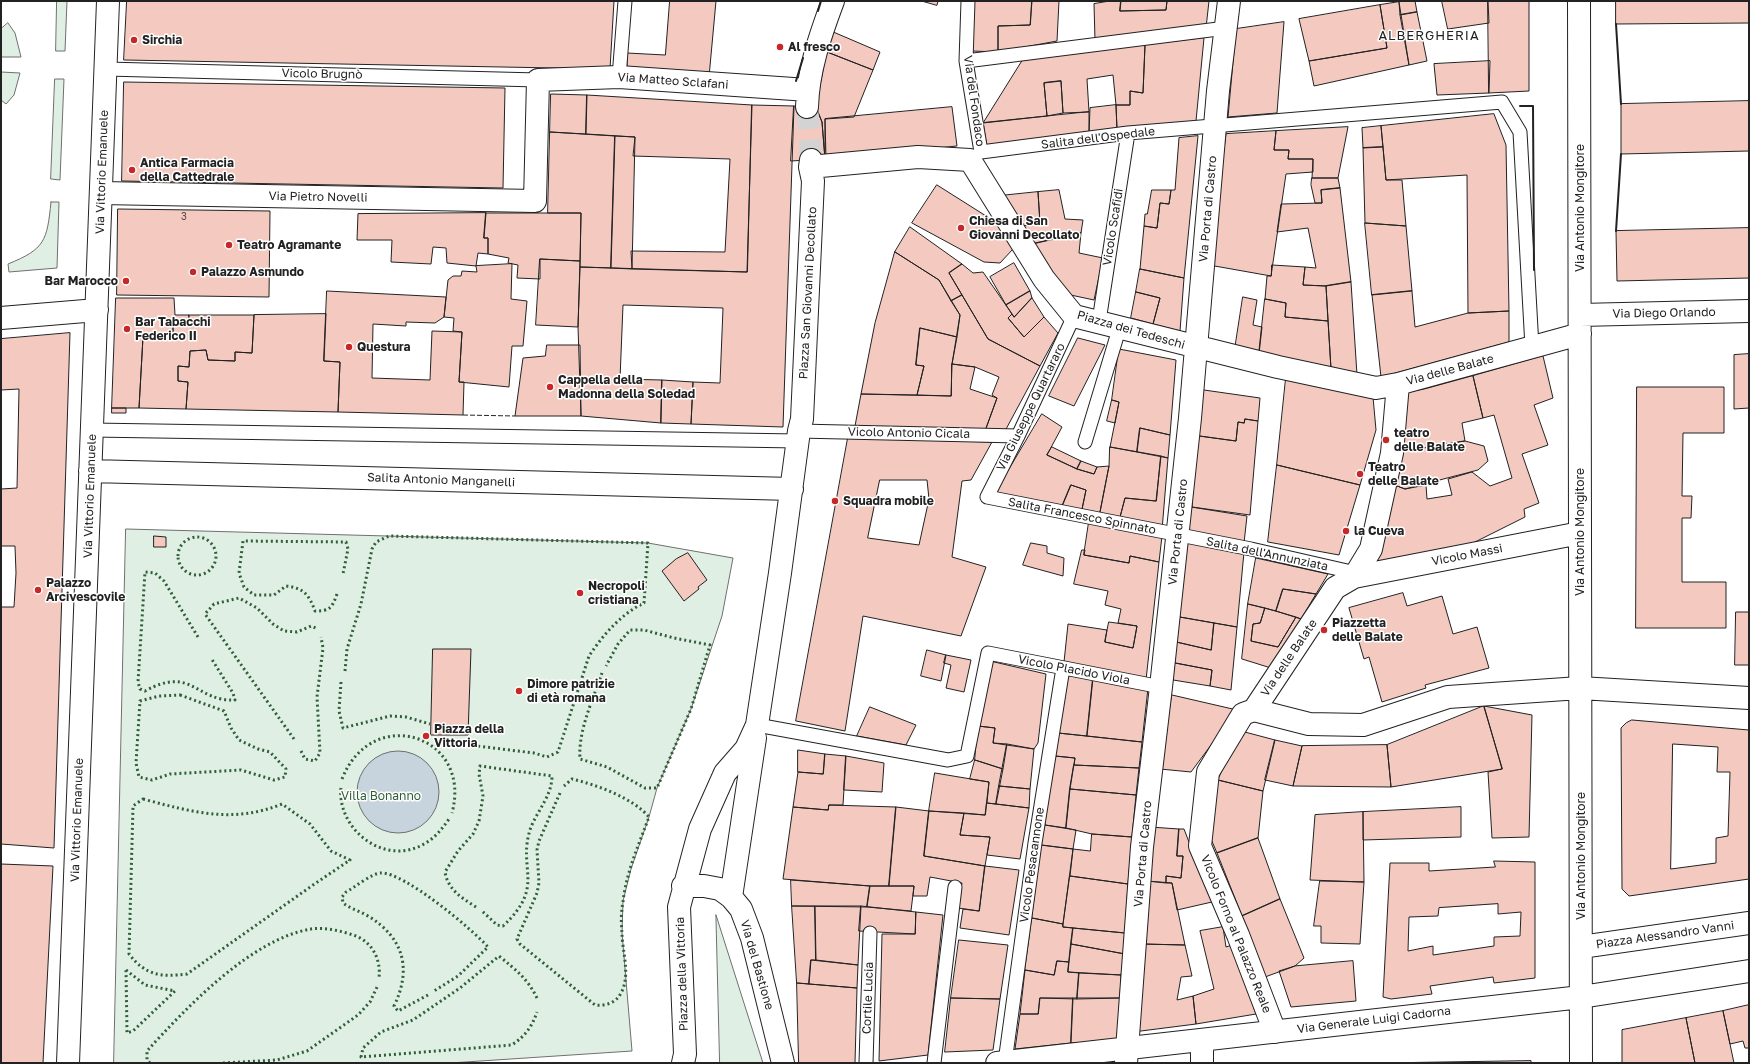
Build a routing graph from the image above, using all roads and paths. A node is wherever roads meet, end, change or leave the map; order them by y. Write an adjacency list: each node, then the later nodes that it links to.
1 (108, 1): 9 (street, Via Vittorio Emanuele)
2 (625, 1): 10 (lane)
3 (833, 1): 10 (street, Via Matteo Sclafani)
4 (968, 1): 8 (lane, Via del Fondaco)
5 (1229, 1): 7 (street, Via Porta di Castro)
6 (1579, 1): 21 (street, Via Antonio Mongitore)
7 (1226, 28): 8 (lane); 12 (street, Via Porta di Castro)
8 (966, 61): 14 (lane, Via del Fondaco)
9 (106, 69): 11 (lane, Vicolo Brugnò); 15 (street, Via Vittorio Emanuele)
10 (619, 77): 11 (street, Via Matteo Sclafani)
11 (538, 80): 15 (street, Via Pietro Novelli)
12 (1215, 125): 13 (lane, Salita dell'Ospedale); 22 (lane, Salita dell'Ospedale); 23 (street, Via Porta di Castro)
13 (1128, 133): 14 (lane, Salita dell'Ospedale); 20 (lane, Vicolo Scafidi)
14 (975, 156): 18 (street, Piazza dei Tedeschi); 26 (street, Piazza San Giovanni Decollato)
15 (101, 193): 16 (street, Via Vittorio Emanuele)
16 (97, 310): 19 (street); 25 (street, Via Vittorio Emanuele)
17 (1749, 311): 21 (street, Via Diego Orlando)
18 (1074, 316): 20 (street, Piazza dei Tedeschi); 27 (lane, Via Giuseppe Quartararo)
19 (1, 318)
20 (1109, 324): 23 (street, Piazza dei Tedeschi); 28 (lane, Vicolo Scafidi)
21 (1580, 325): 22 (street, Via delle Balate); 32 (street, Via Antonio Mongitore)
22 (1532, 347): 24 (street, Via delle Balate)
23 (1196, 348): 24 (street, Piazza dei Tedeschi); 33 (street, Via Porta di Castro)
24 (1398, 384): 34 (street, Via delle Balate)
25 (92, 430): 26 (lane, Vicolo Antonio Cicala); 29 (street, Via Vittorio Emanuele)
26 (799, 431): 27 (lane, Vicolo Antonio Cicala); 30 (street, Piazza San Giovanni Decollato)
27 (1018, 436): 31 (lane, Via Giuseppe Quartararo)
28 (1085, 442)
29 (90, 471): 30 (street, Salita Antonio Manganelli); 53 (street, Via Vittorio Emanuele)
30 (792, 489): 40 (street, Piazza San Giovanni Decollato)
31 (987, 497): 33 (lane, Salita Francesco Spinnato)
32 (1580, 533): 34 (street, Vicolo Massi); 37 (street, Via Antonio Mongitore)
33 (1177, 535): 34 (lane, Salita dell'Annunziata); 36 (street, Via Porta di Castro)
34 (1355, 575): 39 (street, Via delle Balate)
35 (1063, 668): 36 (lane, Vicolo Placido Viola); 40 (lane, Vicolo Placido Viola); 58 (lane, Vicolo Pesacannone)
36 (1162, 687): 51 (street, Via Porta di Castro)
37 (1580, 688): 38 (street); 39 (street); 46 (street, Via Antonio Mongitore)
38 (1749, 698)
39 (1254, 710): 49 (street, Vicolo Forno al Palazzo Reale)
40 (757, 725): 41 (street, Piazza della Vittoria); 43 (street)
41 (683, 886): 43 (street, Via del Bastione); 54 (street, Piazza della Vittoria)
42 (955, 887): 57 (lane)
43 (731, 897): 55 (street, Via del Bastione)
44 (1749, 923): 46 (street, Piazza Alessandro Vanni)
45 (870, 933): 56 (lane, Cortile Lucia)
46 (1581, 947): 48 (street, Via Antonio Mongitore)
47 (1749, 971): 48 (street, Via Generale Luigi Cadorna)
48 (1581, 997): 49 (street, Via Generale Luigi Cadorna); 60 (street, Via Antonio Mongitore)
49 (1275, 1032): 50 (street, Via Generale Luigi Cadorna)
50 (1202, 1040): 51 (street, Via Generale Luigi Cadorna); 59 (street)
51 (1127, 1056): 52 (street, Via Generale Luigi Cadorna)
52 (1048, 1060): 58 (street, Via Generale Luigi Cadorna)
53 (68, 1063)
54 (683, 1063)
55 (783, 1063)
56 (866, 1063)
57 (934, 1063)
58 (1001, 1063)
59 (1202, 1063)
60 (1581, 1063)

